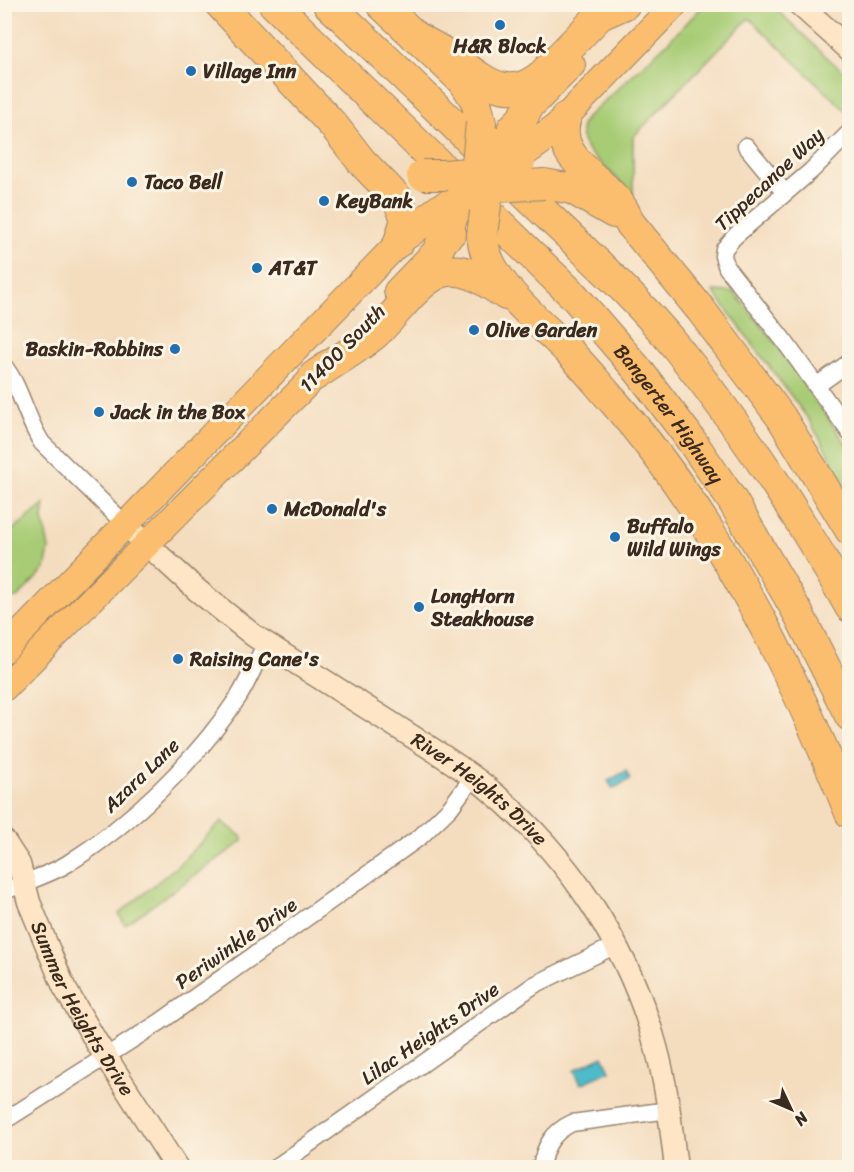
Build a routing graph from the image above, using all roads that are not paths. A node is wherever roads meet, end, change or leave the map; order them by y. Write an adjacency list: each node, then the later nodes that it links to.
1 (220, 4): 11 (highway)
2 (274, 4): 32 (highway, Bangerter Highway)
3 (328, 4): 28 (highway)
4 (381, 4): 8 (highway)
5 (628, 4): 8 (highway); 14 (main road)
6 (675, 4): 10 (main road)
7 (799, 4): 9 (street)
8 (415, 36): 14 (highway)
9 (849, 50)
10 (560, 124): 14 (highway); 16 (highway)
11 (334, 126): 14 (highway, bridge); 17 (highway)
12 (849, 132): 15 (street, Tippecanoe Way)
13 (746, 146): 15 (street)
14 (485, 175): 16 (highway, bridge); 17 (highway); 18 (highway); 19 (highway)
15 (785, 193): 23 (street, Tippecanoe Way)
16 (629, 222): 26 (highway)
17 (403, 238): 25 (main road, 11400 South)
18 (439, 248): 22 (main road, 11400 South)
19 (521, 304): 22 (highway); 34 (highway)
20 (849, 362): 23 (street)
21 (4, 366): 25 (street)
22 (314, 376): 27 (main road, 11400 South)
23 (816, 386): 24 (street, Tippecanoe Way)
24 (849, 433)
25 (127, 526): 27 (street, River Heights Drive); 30 (main road, 11400 South)
26 (849, 530)
27 (146, 543): 29 (street, River Heights Drive); 31 (main road, 11400 South)
28 (849, 608)
29 (266, 644): 33 (street, River Heights Drive); 36 (street, Azara Lane)
30 (4, 650)
31 (4, 688)
32 (849, 716)
33 (473, 777): 37 (street, River Heights Drive); 38 (street, Periwinkle Drive)
34 (849, 813)
35 (4, 841): 36 (street, Summer Heights Drive)
36 (14, 888): 38 (street, Summer Heights Drive)
37 (616, 945): 39 (street, River Heights Drive); 42 (street, Lilac Heights Drive)
38 (106, 1056): 40 (street, Periwinkle Drive); 41 (street, Summer Heights Drive)
39 (669, 1110): 43 (street); 44 (street, River Heights Drive)
40 (4, 1121)
41 (177, 1167)
42 (275, 1167)
43 (541, 1167)
44 (676, 1167)

